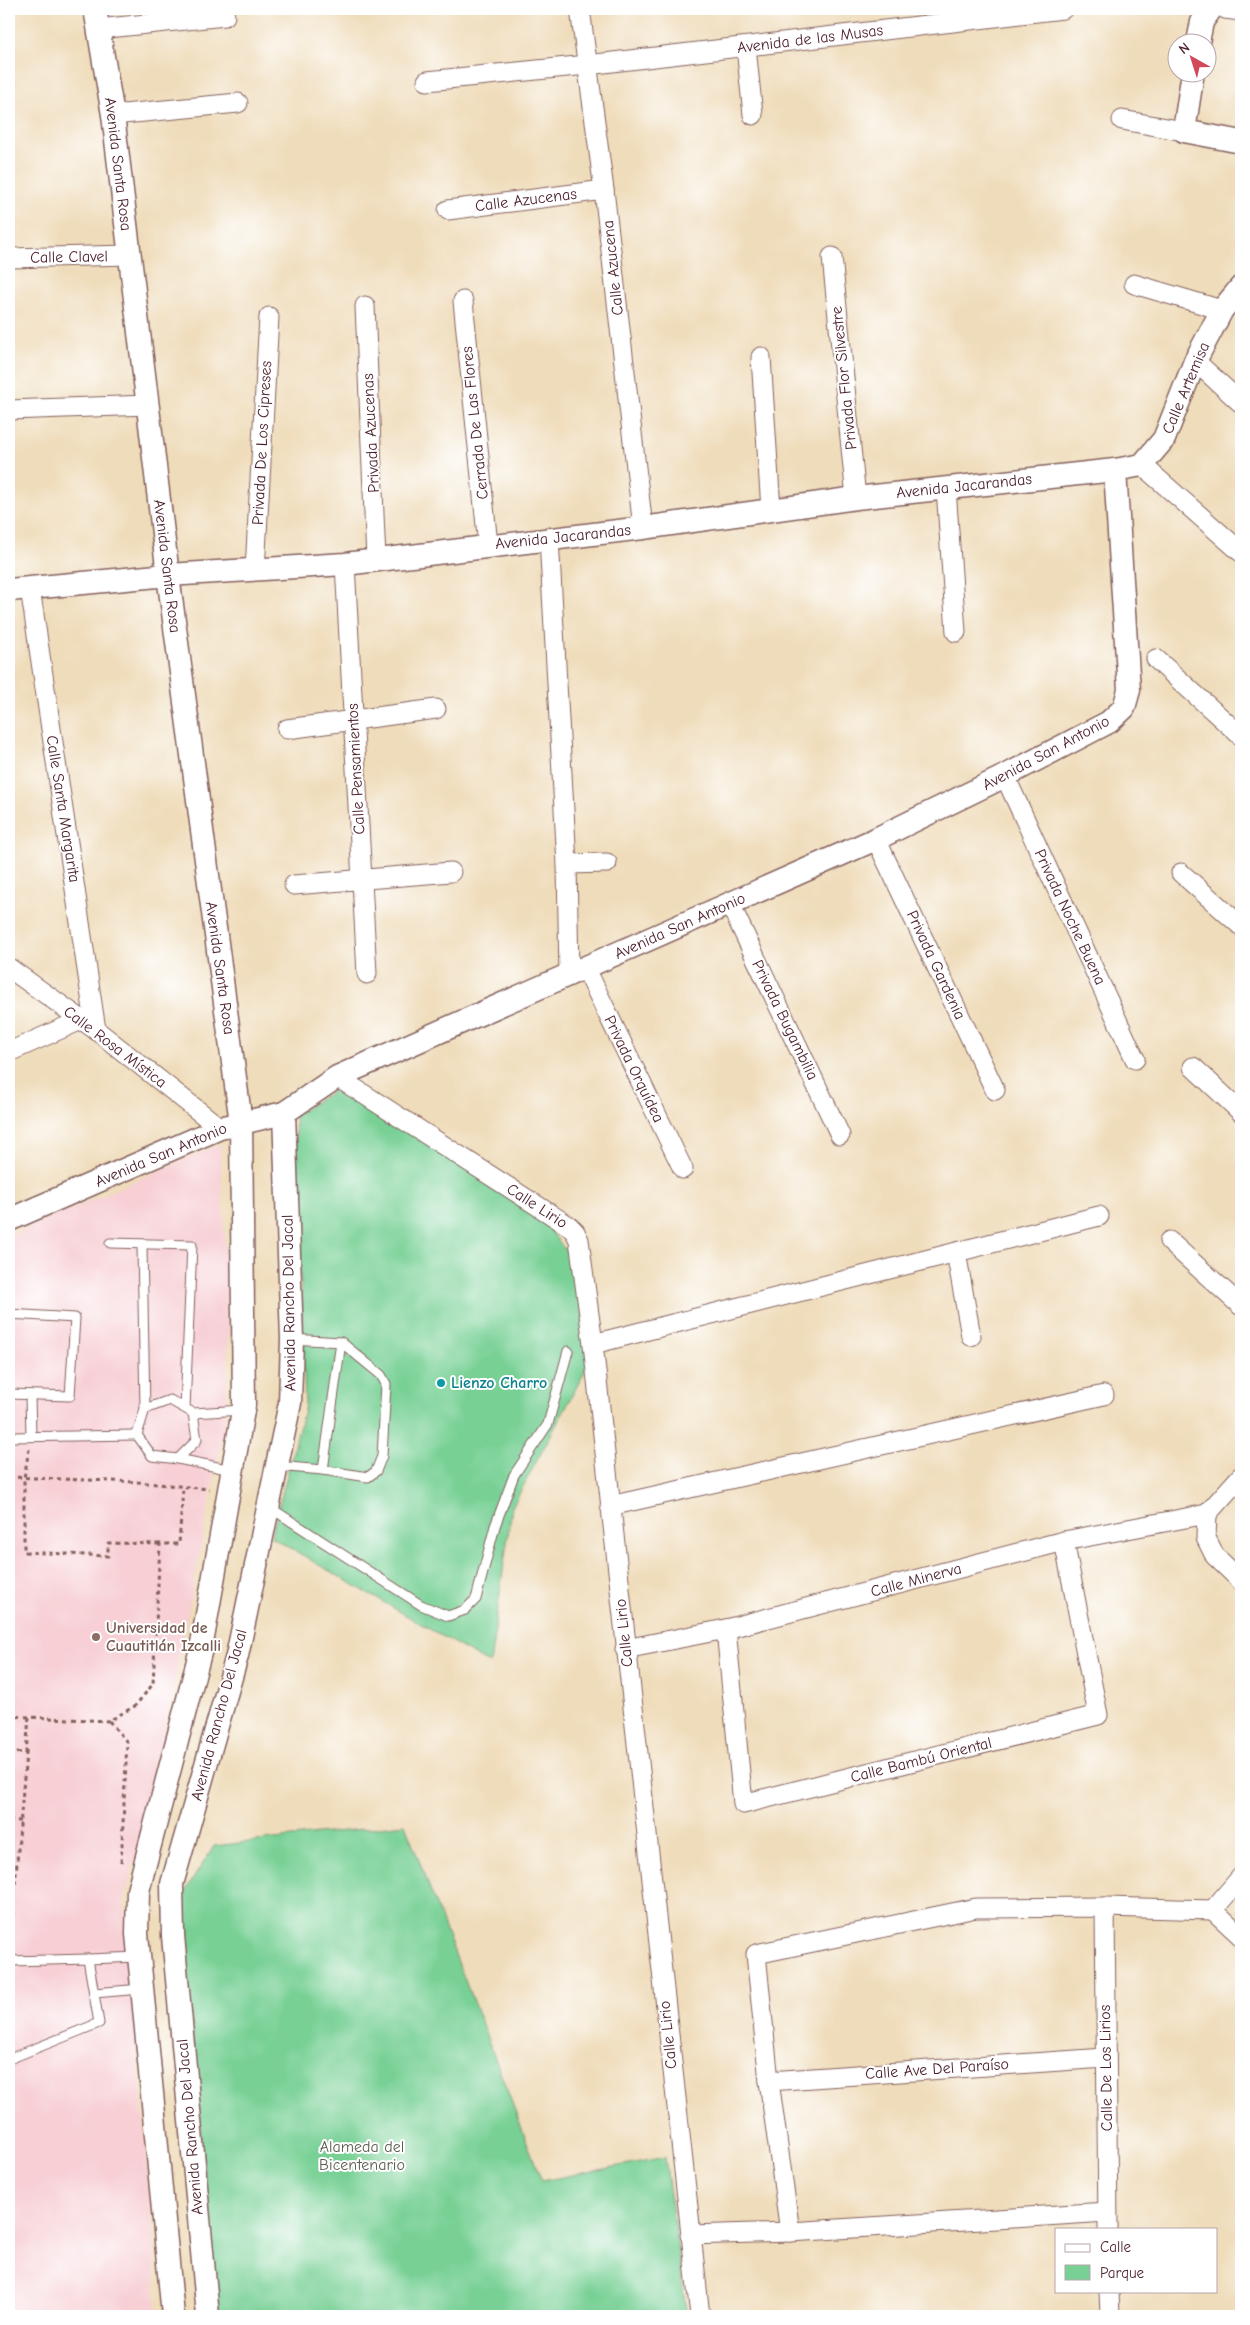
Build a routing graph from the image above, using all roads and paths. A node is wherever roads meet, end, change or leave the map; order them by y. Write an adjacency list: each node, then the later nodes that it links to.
1 (580, 9): 10 (street, Calle Azucena)
2 (1063, 9): 9 (street, Avenida de las Musas)
3 (1211, 9): 8 (street)
4 (1225, 9): 5 (street)
5 (1241, 11)
6 (225, 16): 7 (street)
7 (97, 19): 14 (street, Avenida Santa Rosa)
8 (1200, 32)
9 (746, 47): 10 (street, Avenida de las Musas); 15 (street)
10 (587, 65): 11 (street, Avenida de las Musas); 19 (street, Calle Azucena)
11 (427, 81)
12 (1191, 82): 17 (street)
13 (238, 103): 14 (street)
14 (113, 115): 21 (street, Avenida Santa Rosa)
15 (754, 115)
16 (1122, 120): 17 (street)
17 (1184, 130): 18 (street)
18 (1241, 142)
19 (604, 190): 20 (street, Calle Azucenas); 40 (street, Calle Azucena)
20 (448, 210)
21 (130, 256): 23 (street, Calle Clavel); 33 (street, Avenida Santa Rosa)
22 (832, 257): 38 (street, Privada Flor Silvestre)
23 (9, 258)
24 (1134, 284): 28 (street)
25 (1241, 287): 28 (street, Calle Artemisa)
26 (463, 301): 42 (street, Cerrada De Las Flores)
27 (365, 306): 44 (street, Privada Azucenas)
28 (1222, 310): 31 (street, Calle Artemisa)
29 (269, 317): 46 (street, Privada De Los Cipreses)
30 (761, 357): 39 (street)
31 (1195, 361): 32 (street); 35 (street, Calle Artemisa)
32 (1241, 403)
33 (148, 406): 34 (street); 47 (street, Avenida Santa Rosa)
34 (9, 410)
35 (1142, 465): 36 (street); 43 (street)
36 (1115, 470): 37 (street, Avenida Jacarandas); 55 (street, Avenida San Antonio)
37 (946, 488): 38 (street, Avenida Jacarandas); 49 (street)
38 (856, 498): 39 (street, Avenida Jacarandas)
39 (771, 510): 40 (street, Avenida Jacarandas)
40 (643, 528): 41 (street, Avenida Jacarandas)
41 (550, 538): 42 (street, Avenida Jacarandas); 58 (street)
42 (488, 545): 44 (street, Avenida Jacarandas)
43 (1241, 552)
44 (376, 560): 45 (street, Avenida Jacarandas)
45 (345, 564): 46 (street, Avenida Jacarandas); 52 (street, Calle Pensamientos)
46 (255, 570): 47 (street, Avenida Jacarandas)
47 (168, 575): 48 (street, Avenida Jacarandas); 76 (street, Avenida Santa Rosa)
48 (19, 589): 68 (street, Calle Santa Margarita)
49 (956, 632)
50 (1156, 659): 54 (street)
51 (436, 710): 52 (street)
52 (354, 720): 53 (street); 61 (street, Calle Pensamientos)
53 (287, 729)
54 (1241, 736)
55 (1005, 776): 56 (street, Avenida San Antonio); 70 (street, Privada Noche Buena)
56 (876, 839): 63 (street, Avenida San Antonio); 73 (street, Privada Gardenia)
57 (607, 863): 58 (street)
58 (567, 864): 66 (street)
59 (451, 872): 61 (street)
60 (1181, 873): 64 (street)
61 (362, 879): 62 (street); 67 (street, Calle Pensamientos)
62 (294, 884)
63 (730, 904): 66 (street, Avenida San Antonio); 77 (street, Privada Bugambilia)
64 (1241, 926)
65 (9, 968): 68 (street, Calle Rosa Mística)
66 (578, 972): 72 (street, Avenida San Antonio); 78 (street, Privada Orquídea)
67 (367, 974)
68 (89, 1025): 69 (street); 76 (street, Calle Rosa Mística)
69 (9, 1052)
70 (1135, 1059)
71 (1193, 1067): 74 (street)
72 (337, 1077): 75 (street, Avenida San Antonio); 90 (street, Calle Lirio)
73 (995, 1090)
74 (1241, 1112)
75 (284, 1113): 76 (street, Avenida San Antonio); 88 (street, Avenida Rancho Del Jacal)
76 (231, 1125): 80 (street, Avenida San Antonio); 96 (street, Avenida Rancho Del Jacal)
77 (840, 1135)
78 (683, 1169)
79 (1099, 1216): 84 (street)
80 (9, 1220)
81 (1169, 1240): 85 (street)
82 (110, 1243): 83 (lane)
83 (142, 1244): 95 (lane); 97 (lane)
84 (956, 1252): 87 (street); 90 (street)
85 (1241, 1306)
86 (9, 1314): 93 (lane)
87 (971, 1336)
88 (292, 1338): 89 (lane); 102 (street, Avenida Rancho Del Jacal)
89 (341, 1342): 103 (lane); 103 (lane)
90 (593, 1344): 110 (street, Calle Lirio)
91 (568, 1352): 109 (lane)
92 (9, 1394): 93 (lane)
93 (30, 1395): 99 (lane)
94 (1104, 1395): 110 (street)
95 (145, 1409): 97 (lane); 98 (lane)
96 (243, 1410): 97 (lane); 107 (street, Avenida Rancho Del Jacal)
97 (189, 1411): 101 (lane)
98 (137, 1435): 99 (lane); 101 (lane)
99 (31, 1436): 100 (lane); 106 (path)
100 (9, 1437)
101 (178, 1459): 107 (lane)
102 (277, 1466): 103 (lane); 109 (street, Avenida Rancho Del Jacal)
103 (323, 1470)
104 (1241, 1476): 111 (street)
105 (9, 1477): 106 (path)
106 (24, 1478): 108 (path); 113 (path)
107 (231, 1480): 108 (path); 116 (street, Avenida Rancho Del Jacal)
108 (183, 1488): 113 (path)
109 (269, 1506): 118 (street, Avenida Rancho Del Jacal)
110 (610, 1506): 117 (street, Calle Lirio)
111 (1207, 1514): 112 (street, Calle Minerva); 114 (street)
112 (1064, 1541): 115 (street, Calle Minerva); 115 (street, Calle Bambú Oriental)
113 (160, 1544): 121 (path)
114 (1241, 1580)
115 (726, 1629): 117 (street, Calle Minerva)
116 (201, 1649): 118 (street); 131 (street, Avenida Rancho Del Jacal)
117 (626, 1650): 141 (street, Calle Lirio)
118 (238, 1656): 144 (street, Avenida Rancho Del Jacal)
119 (9, 1716): 120 (path)
120 (29, 1717): 121 (path); 123 (path)
121 (109, 1721): 126 (path)
122 (9, 1752): 123 (path)
123 (26, 1753): 125 (path)
124 (9, 1820): 125 (path)
125 (20, 1822): 133 (path)
126 (121, 1873)
127 (1241, 1877): 129 (street)
128 (1105, 1907): 129 (street); 137 (street, Calle De Los Lirios); 138 (street)
129 (1213, 1910): 130 (street)
130 (1241, 1936)
131 (139, 1957): 132 (lane); 134 (street, Avenida Rancho Del Jacal)
132 (88, 1959): 133 (lane); 135 (lane)
133 (9, 1961)
134 (142, 1989): 135 (lane); 143 (street, Avenida Rancho Del Jacal)
135 (94, 1993): 136 (lane)
136 (9, 2058)
137 (1105, 2058): 138 (street, Calle Ave Del Paraíso); 139 (street, Calle De Los Lirios)
138 (769, 2081): 140 (street)
139 (1107, 2220): 140 (street)
140 (790, 2232): 141 (street)
141 (690, 2235): 145 (street, Calle Lirio)
142 (1109, 2292): 146 (street)
143 (173, 2316)
144 (208, 2316)
145 (700, 2316)
146 (1110, 2316)

